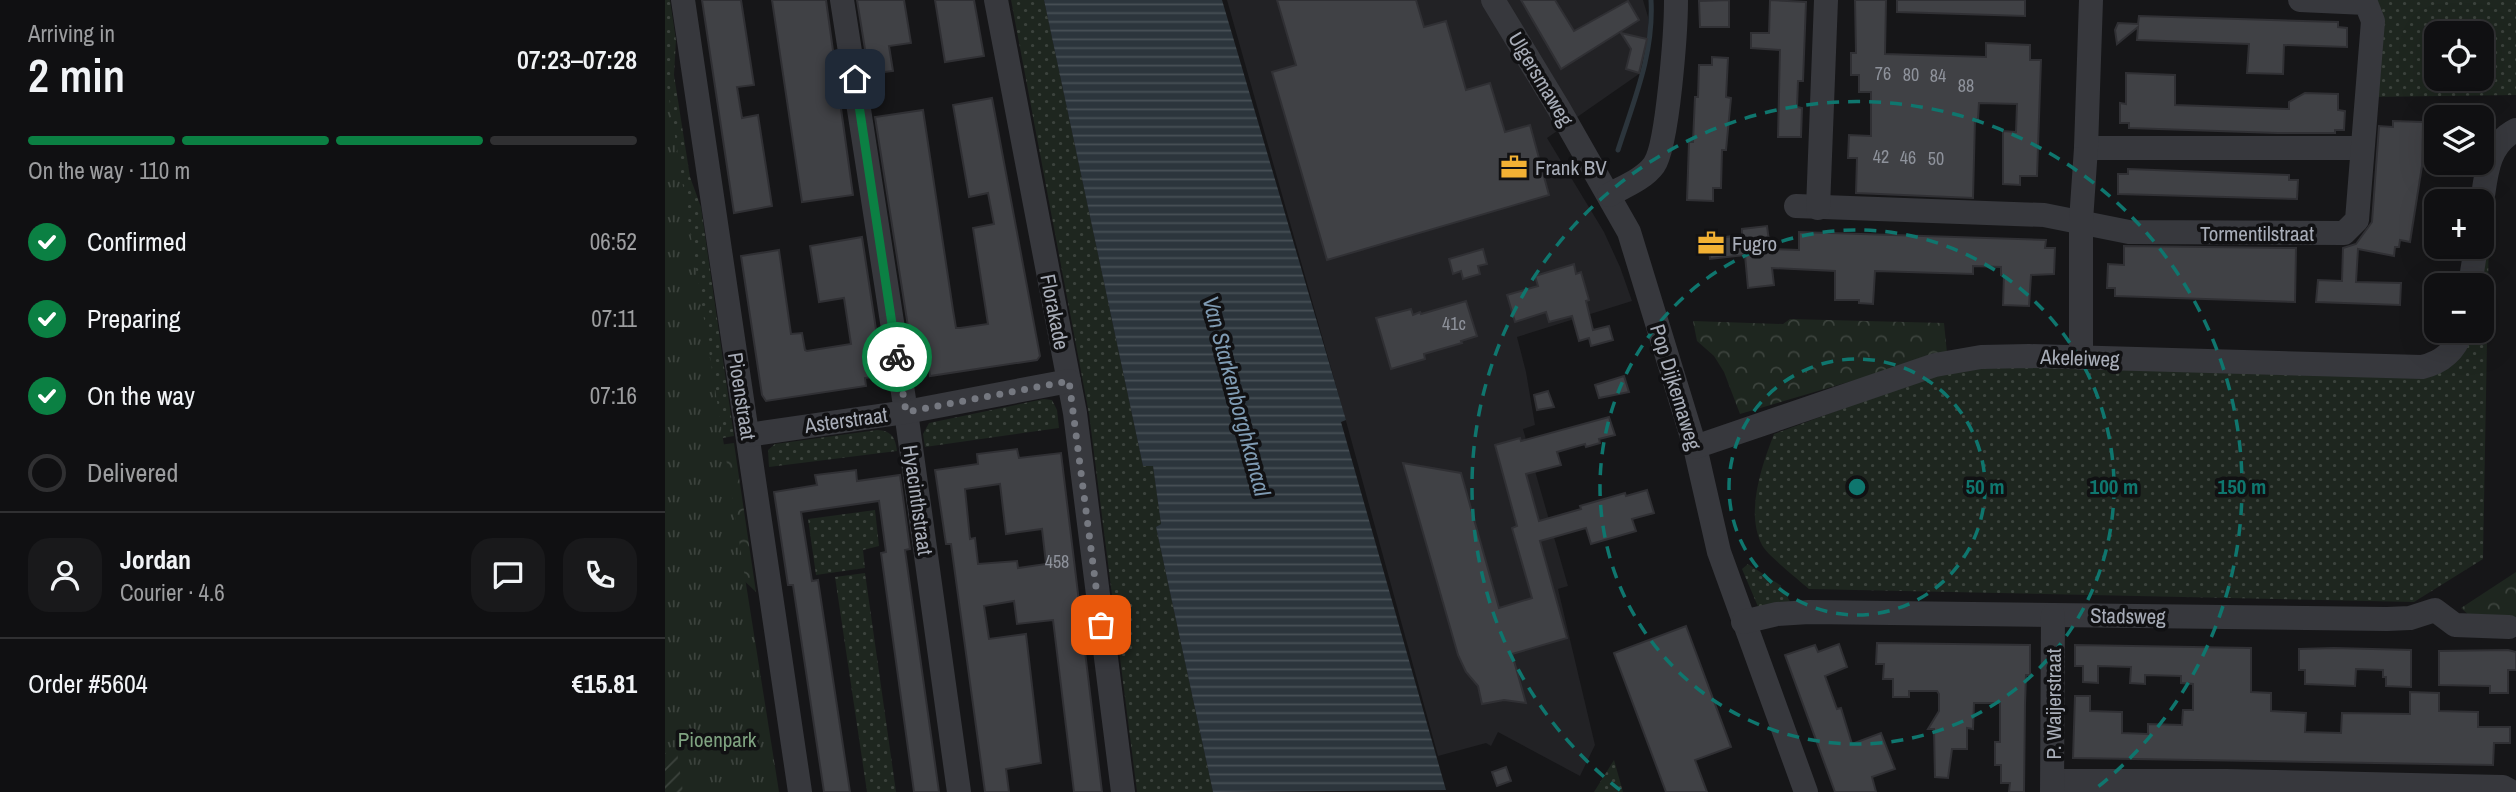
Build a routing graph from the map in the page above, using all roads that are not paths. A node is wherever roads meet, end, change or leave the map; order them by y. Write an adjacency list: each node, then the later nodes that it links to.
1 (683, 0): 19 (street, Pioenstraat)
2 (842, 0): 18 (street, Hyacinthstraat)
3 (996, 0): 17 (street, Florakade)
4 (1493, 0): 13 (street, Ulgersmaweg)
5 (1676, 0): 13 (street)
6 (1826, 0): 14 (street, Tormentilstraat)
7 (2091, 0): 10 (street)
8 (2300, 0): 11 (street, Tormentilstraat)
9 (2516, 130): 12 (street)
10 (2086, 148): 11 (street); 14 (street)
11 (2362, 148): 14 (street, Tormentilstraat)
12 (2485, 189)
13 (1609, 195): 20 (street, Pop Dijkemaweg)
14 (2081, 221): 16 (street)
15 (2457, 343): 16 (street, Akeleiweg)
16 (2081, 358): 20 (street, Akeleiweg)
17 (1069, 381): 18 (street, Asterstraat); 29 (street, Florakade)
18 (906, 412): 19 (street, Asterstraat); 28 (street, Hyacinthstraat)
19 (748, 435): 27 (street, Pioenstraat)
20 (1695, 447): 22 (street, Pop Dijkemaweg)
21 (2053, 615): 22 (street, Stadsweg); 23 (street, Stadsweg); 24 (street, P. Waijerstraat)
22 (1743, 622): 30 (street, Pop Dijkemaweg)
23 (2509, 627)
24 (2052, 787): 25 (street)
25 (2226, 787): 26 (street)
26 (2374, 788): 31 (street)
27 (800, 792)
28 (958, 792)
29 (1123, 792)
30 (1806, 792)
31 (2512, 792)

